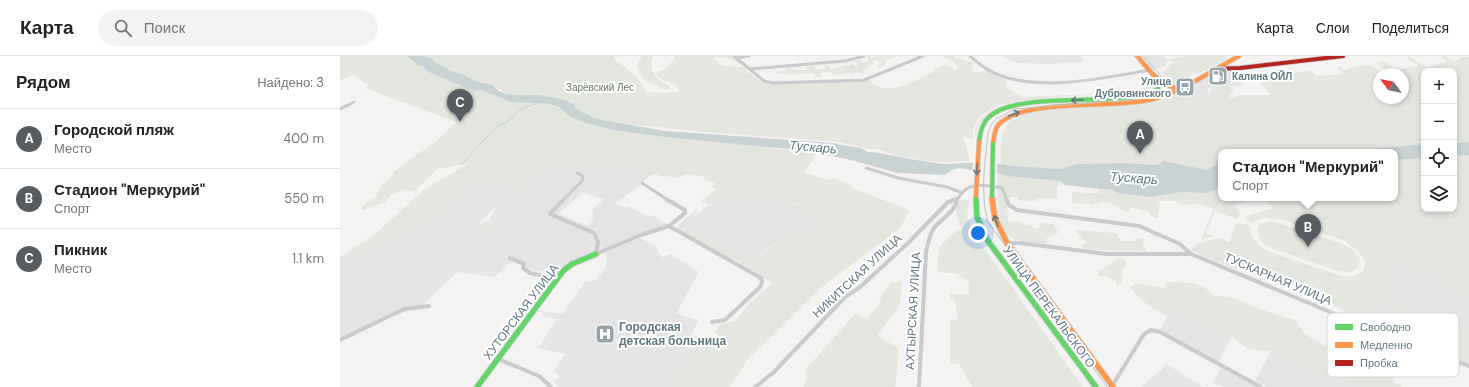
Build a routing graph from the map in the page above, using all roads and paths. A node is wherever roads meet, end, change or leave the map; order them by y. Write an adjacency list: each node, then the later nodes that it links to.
1 (749, 56): 8 (street)
2 (864, 56): 12 (street)
3 (923, 56): 12 (street)
4 (970, 56): 13 (street)
5 (1137, 56): 13 (main road)
6 (1239, 56): 9 (main road, УЛИЦА ПЕРЕКАЛЬСКОГО)
7 (1343, 56): 10 (main road)
8 (736, 57): 12 (street)
9 (1224, 64): 10 (main road); 11 (main road, УЛИЦА ПЕРЕКАЛЬСКОГО)
10 (1233, 68): 11 (main road)
11 (1214, 69): 15 (main road, УЛИЦА ПЕРЕКАЛЬСКОГО)
12 (749, 70)
13 (1150, 70): 14 (main road)
14 (1157, 78): 15 (main road); 16 (main road)
15 (1180, 88): 16 (main road, УЛИЦА ПЕРЕКАЛЬСКОГО)
16 (1147, 98): 25 (main road, УЛИЦА ПЕРЕКАЛЬСКОГО, one-way to 16, bridge); 42 (main road, УЛИЦА ПЕРЕКАЛЬСКОГО, one-way to 42, bridge)
17 (354, 102): 18 (street)
18 (340, 109)
19 (866, 168): 22 (street)
20 (577, 173): 26 (street)
21 (642, 183): 24 (street, ХУТОРСКАЯ УЛИЦА)
22 (960, 192): 23 (street, АХТЫРСКАЯ УЛИЦА); 27 (street, ТУСКАРНАЯ УЛИЦА)
23 (957, 199): 40 (street, НИКИТСКАЯ УЛИЦА); 41 (street, АХТЫРСКАЯ УЛИЦА)
24 (670, 226): 26 (street, ХУТОРСКАЯ УЛИЦА); 32 (street)
25 (1007, 243): 27 (street, ТУСКАРНАЯ УЛИЦА); 37 (main road, УЛИЦА ПЕРЕКАЛЬСКОГО)
26 (596, 254): 29 (main road, ХУТОРСКАЯ УЛИЦА)
27 (1191, 254): 31 (street, ТУСКАРНАЯ УЛИЦА)
28 (510, 258): 29 (street)
29 (557, 279): 34 (main road, ХУТОРСКАЯ УЛИЦА)
30 (429, 306): 33 (street)
31 (1333, 313)
32 (712, 322)
33 (340, 340)
34 (498, 359): 38 (main road, ХУТОРСКАЯ УЛИЦА); 39 (street)
35 (1459, 362): 36 (street, ТУСКАРНАЯ УЛИЦА)
36 (1469, 366)
37 (1113, 386): 43 (street)
38 (477, 387)
39 (551, 387)
40 (755, 387)
41 (919, 387)
42 (1096, 387)
43 (1261, 387)

